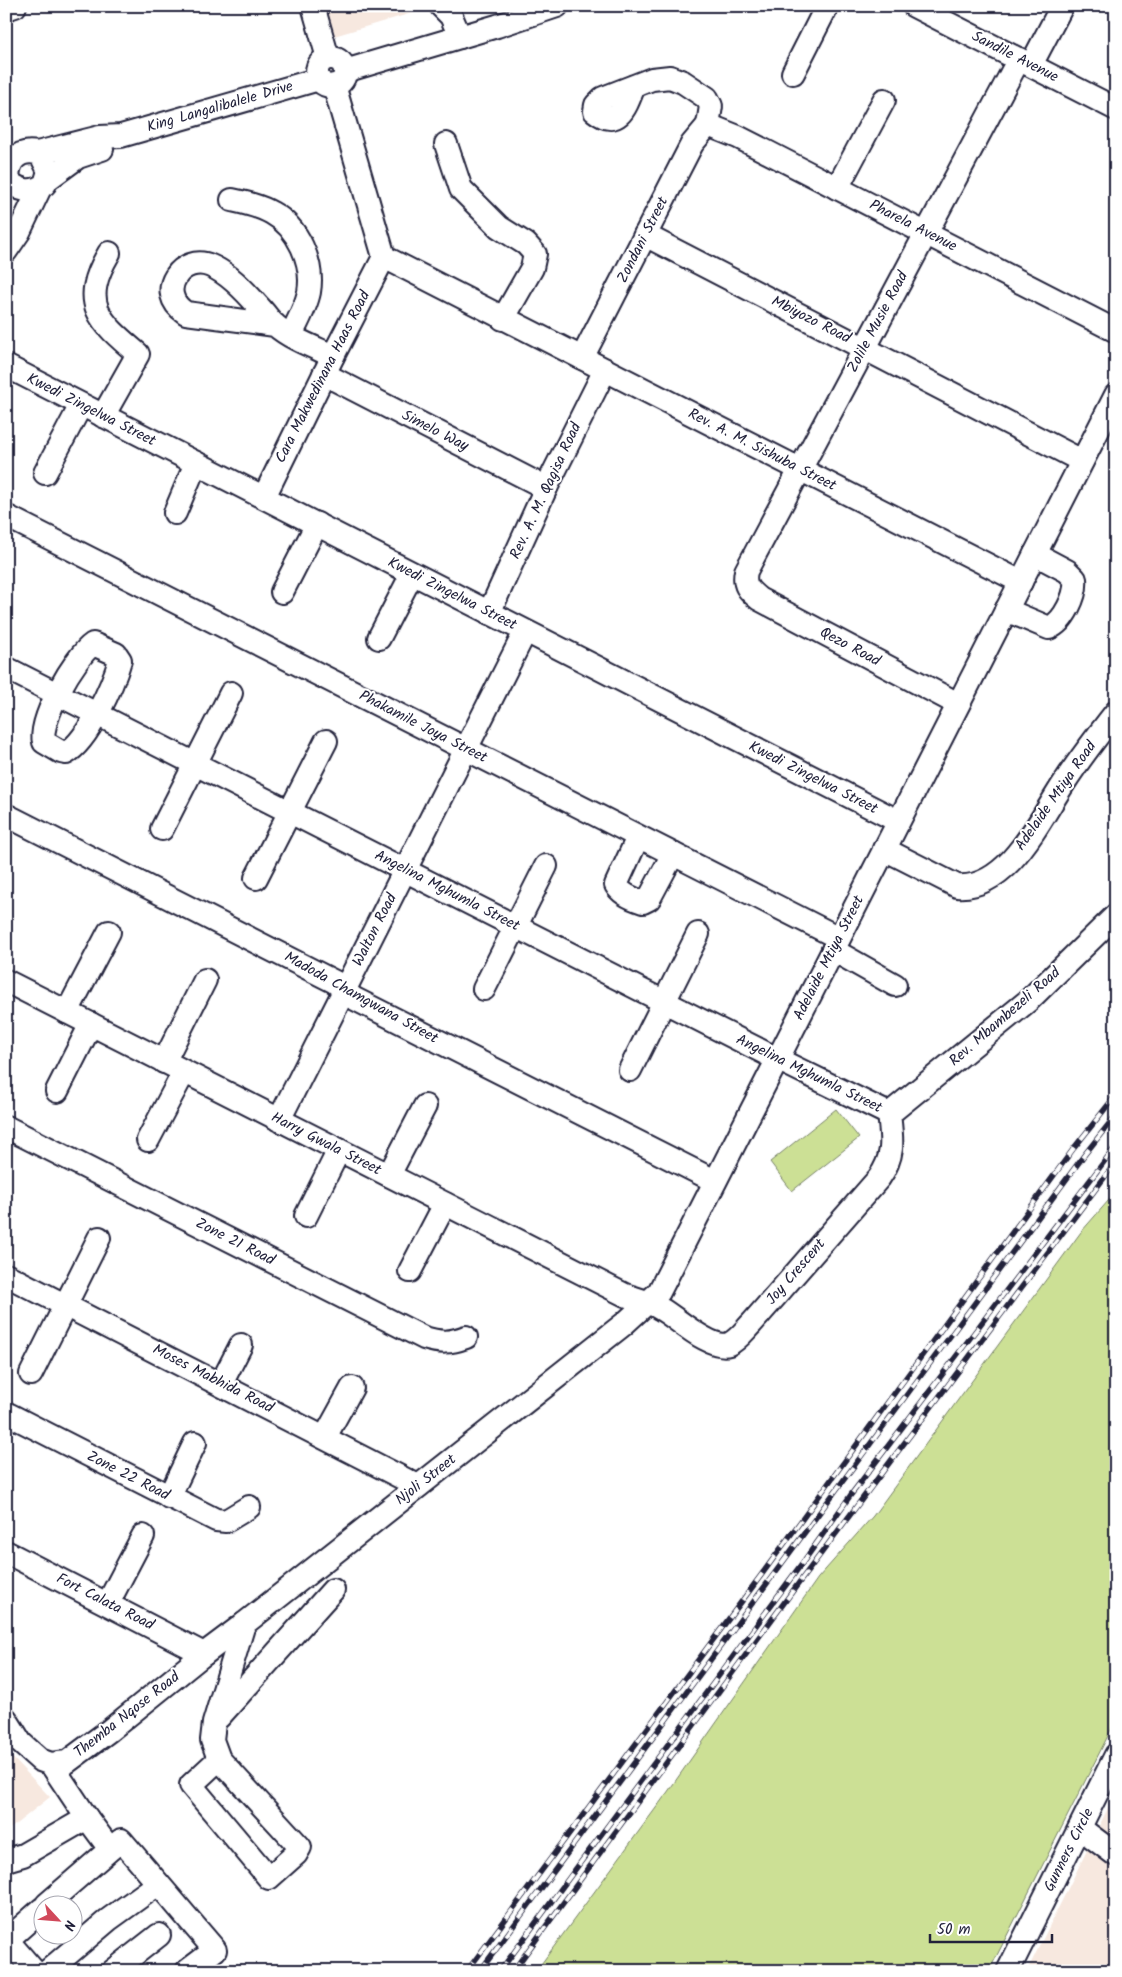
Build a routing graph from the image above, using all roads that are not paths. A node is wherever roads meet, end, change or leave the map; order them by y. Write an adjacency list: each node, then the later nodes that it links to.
1 (15, 6): 8 (street)
2 (312, 6): 11 (street)
3 (441, 6): 9 (street)
4 (557, 6): 9 (street, King Langalibalele Drive)
5 (827, 6): 12 (street)
6 (914, 6): 10 (street, Sandile Avenue)
7 (1062, 6): 10 (street, Zolile Musie Road)
8 (6, 9)
9 (460, 37): 11 (street, King Langalibalele Drive)
10 (1025, 62): 15 (street, Sandile Avenue); 25 (street, Zolile Musie Road)
11 (332, 73): 17 (street, King Langalibalele Drive); 29 (street)
12 (793, 73)
13 (634, 86): 16 (street)
14 (884, 100): 22 (street)
15 (1116, 109)
16 (708, 125): 22 (street, Pharela Avenue); 26 (street, Zondani Street)
17 (121, 136): 19 (street, King Langalibalele Drive); 21 (street, King Langalibalele Drive)
18 (446, 144): 30 (street)
19 (36, 152): 20 (street); 21 (street)
20 (10, 175): 21 (street); 24 (street)
21 (44, 183): 27 (street, King Langalibalele Drive)
22 (837, 188): 25 (street, Pharela Avenue)
23 (232, 200): 34 (street, Simelo Way)
24 (6, 233)
25 (926, 233): 31 (street, Pharela Avenue); 32 (street, Zolile Musie Road)
26 (645, 235): 32 (street, Mbiyozo Road); 33 (street, Zondani Street)
27 (6, 251)
28 (109, 253): 39 (street)
29 (384, 257): 30 (street, Rev. A. M. Sishuba Street); 34 (street, Cara Makwedinana Haas Road)
30 (503, 319): 33 (street, Rev. A. M. Sishuba Street)
31 (1116, 331)
32 (864, 348): 40 (street, Mbiyozo Road); 42 (street, Zolile Musie Road)
33 (582, 358): 36 (street, Rev. A. M. Sishuba Street)
34 (328, 365): 44 (street, Simelo Way); 45 (street, Cara Makwedinana Haas Road)
35 (6, 366): 38 (street, Kwedi Zingelwa Street)
36 (605, 370): 42 (street, Rev. A. M. Sishuba Street); 44 (street, Rev. A. M. Qagisa Road)
37 (1116, 395): 40 (street, Adelaide Mtiya Street)
38 (81, 405): 39 (street, Kwedi Zingelwa Street); 43 (street)
39 (103, 416): 41 (street, Kwedi Zingelwa Street)
40 (1082, 461): 49 (street, Adelaide Mtiya Street)
41 (196, 464): 45 (street, Kwedi Zingelwa Street); 46 (street)
42 (800, 470): 51 (street, Rev. A. M. Sishuba Street); 52 (street, Zolile Musie Road)
43 (45, 473)
44 (546, 488): 55 (street, Rev. A. M. Qagisa Road)
45 (264, 497): 48 (street, Kwedi Zingelwa Street)
46 (175, 513)
47 (6, 516): 65 (street, Phakamile Joya Street)
48 (317, 524): 50 (street, Kwedi Zingelwa Street); 53 (street)
49 (1034, 554): 51 (street, Adelaide Mtiya Street); 54 (street)
50 (412, 574): 55 (street, Kwedi Zingelwa Street); 57 (street)
51 (1020, 582): 54 (street, Adelaide Mtiya Street)
52 (746, 586): 61 (street, Qezo Road)
53 (282, 592)
54 (1006, 610): 61 (street, Adelaide Mtiya Street)
55 (489, 613): 56 (street, Kwedi Zingelwa Street)
56 (525, 632): 65 (street, Walton Road); 69 (street, Kwedi Zingelwa Street)
57 (379, 638)
58 (6, 668): 59 (street, Angelina Mghumla Street)
59 (56, 692): 63 (street, Angelina Mghumla Street); 63 (street); 63 (street)
60 (231, 693): 66 (street)
61 (958, 704): 69 (street, Adelaide Mtiya Street)
62 (1116, 712): 72 (street, Adelaide Mtiya Road)
63 (98, 714): 66 (street, Angelina Mghumla Street)
64 (326, 741): 67 (street)
65 (466, 749): 71 (street, Phakamile Joya Street); 75 (street, Walton Road)
66 (195, 764): 67 (street, Angelina Mghumla Street); 70 (street)
67 (290, 811): 75 (street, Angelina Mghumla Street); 76 (street)
68 (6, 816): 86 (street, Madoda Chamgwana Street)
69 (898, 821): 72 (street, Adelaide Mtiya Street)
70 (162, 829)
71 (638, 837): 73 (street, Phakamile Joya Street); 73 (street)
72 (884, 849): 81 (street, Adelaide Mtiya Street)
73 (673, 854): 81 (street, Phakamile Joya Street)
74 (546, 866): 78 (street)
75 (405, 870): 78 (street, Angelina Mghumla Street); 86 (street, Walton Road)
76 (256, 878)
77 (1116, 914): 96 (street, Rev. Mbambezeli Road)
78 (516, 926): 85 (street); 87 (street, Angelina Mghumla Street)
79 (109, 932): 88 (street)
80 (698, 934): 87 (street)
81 (836, 944): 84 (street, Phakamile Joya Street); 90 (street, Adelaide Mtiya Street)
82 (205, 980): 91 (street)
83 (6, 981): 88 (street, Harry Gwala Street)
84 (895, 985)
85 (484, 989)
86 (344, 990): 97 (street, Walton Road); 102 (street, Madoda Chamgwana Street)
87 (664, 1001): 90 (street, Angelina Mghumla Street); 92 (street)
88 (67, 1012): 89 (street, Harry Gwala Street)
89 (91, 1024): 91 (street, Harry Gwala Street); 94 (street)
90 (777, 1059): 96 (street, Angelina Mghumla Street); 102 (street, Adelaide Mtiya Street)
91 (164, 1062): 93 (street, Harry Gwala Street)
92 (630, 1070)
93 (184, 1072): 97 (street, Harry Gwala Street); 99 (street)
94 (57, 1091)
95 (425, 1106): 101 (street)
96 (890, 1114): 108 (street, Joy Crescent)
97 (279, 1120): 100 (street, Harry Gwala Street)
98 (6, 1127): 110 (street, Zone 21 Road)
99 (148, 1140)
100 (339, 1150): 101 (street, Harry Gwala Street); 104 (street)
101 (389, 1175): 103 (street, Harry Gwala Street)
102 (715, 1181): 108 (street, Adelaide Mtiya Street)
103 (445, 1204): 106 (street); 108 (street, Harry Gwala Street)
104 (306, 1216)
105 (99, 1238): 109 (street)
106 (410, 1271)
107 (6, 1274): 109 (street, Moses Mabhida Road)
108 (647, 1303): 118 (street, Njoli Street)
109 (65, 1304): 112 (street); 113 (street, Moses Mabhida Road)
110 (466, 1337)
111 (241, 1345): 113 (street)
112 (31, 1374)
113 (221, 1384): 116 (street, Moses Mabhida Road)
114 (352, 1388): 116 (street)
115 (6, 1413): 119 (street, Zone 22 Road)
116 (325, 1437): 118 (street, Moses Mabhida Road)
117 (195, 1443): 119 (street)
118 (418, 1486): 125 (street, Njoli Street)
119 (169, 1497): 120 (street, Zone 22 Road)
120 (249, 1507)
121 (143, 1536): 124 (street)
122 (6, 1552): 124 (street, Fort Calata Road)
123 (333, 1590): 128 (street)
124 (108, 1603): 126 (street, Fort Calata Road)
125 (244, 1624): 126 (street, Njoli Street); 128 (street)
126 (204, 1654): 131 (street, Themba Nqose Road)
127 (6, 1719): 131 (street)
128 (214, 1723): 130 (street)
129 (1116, 1755): 133 (street, Gunners Circle)
130 (219, 1759): 130 (street)
131 (51, 1764): 132 (street)
132 (87, 1818): 134 (street); 136 (street)
133 (1080, 1828): 135 (street); 146 (street, Gunners Circle)
134 (110, 1849): 137 (street); 138 (street)
135 (1116, 1855)
136 (6, 1860)
137 (158, 1884): 143 (street); 145 (street)
138 (58, 1894)
139 (32, 1918): 141 (street)
140 (158, 1935): 144 (street)
141 (7, 1941): 142 (street)
142 (34, 1971)
143 (48, 1971)
144 (113, 1971)
145 (187, 1971)
146 (1008, 1971)

